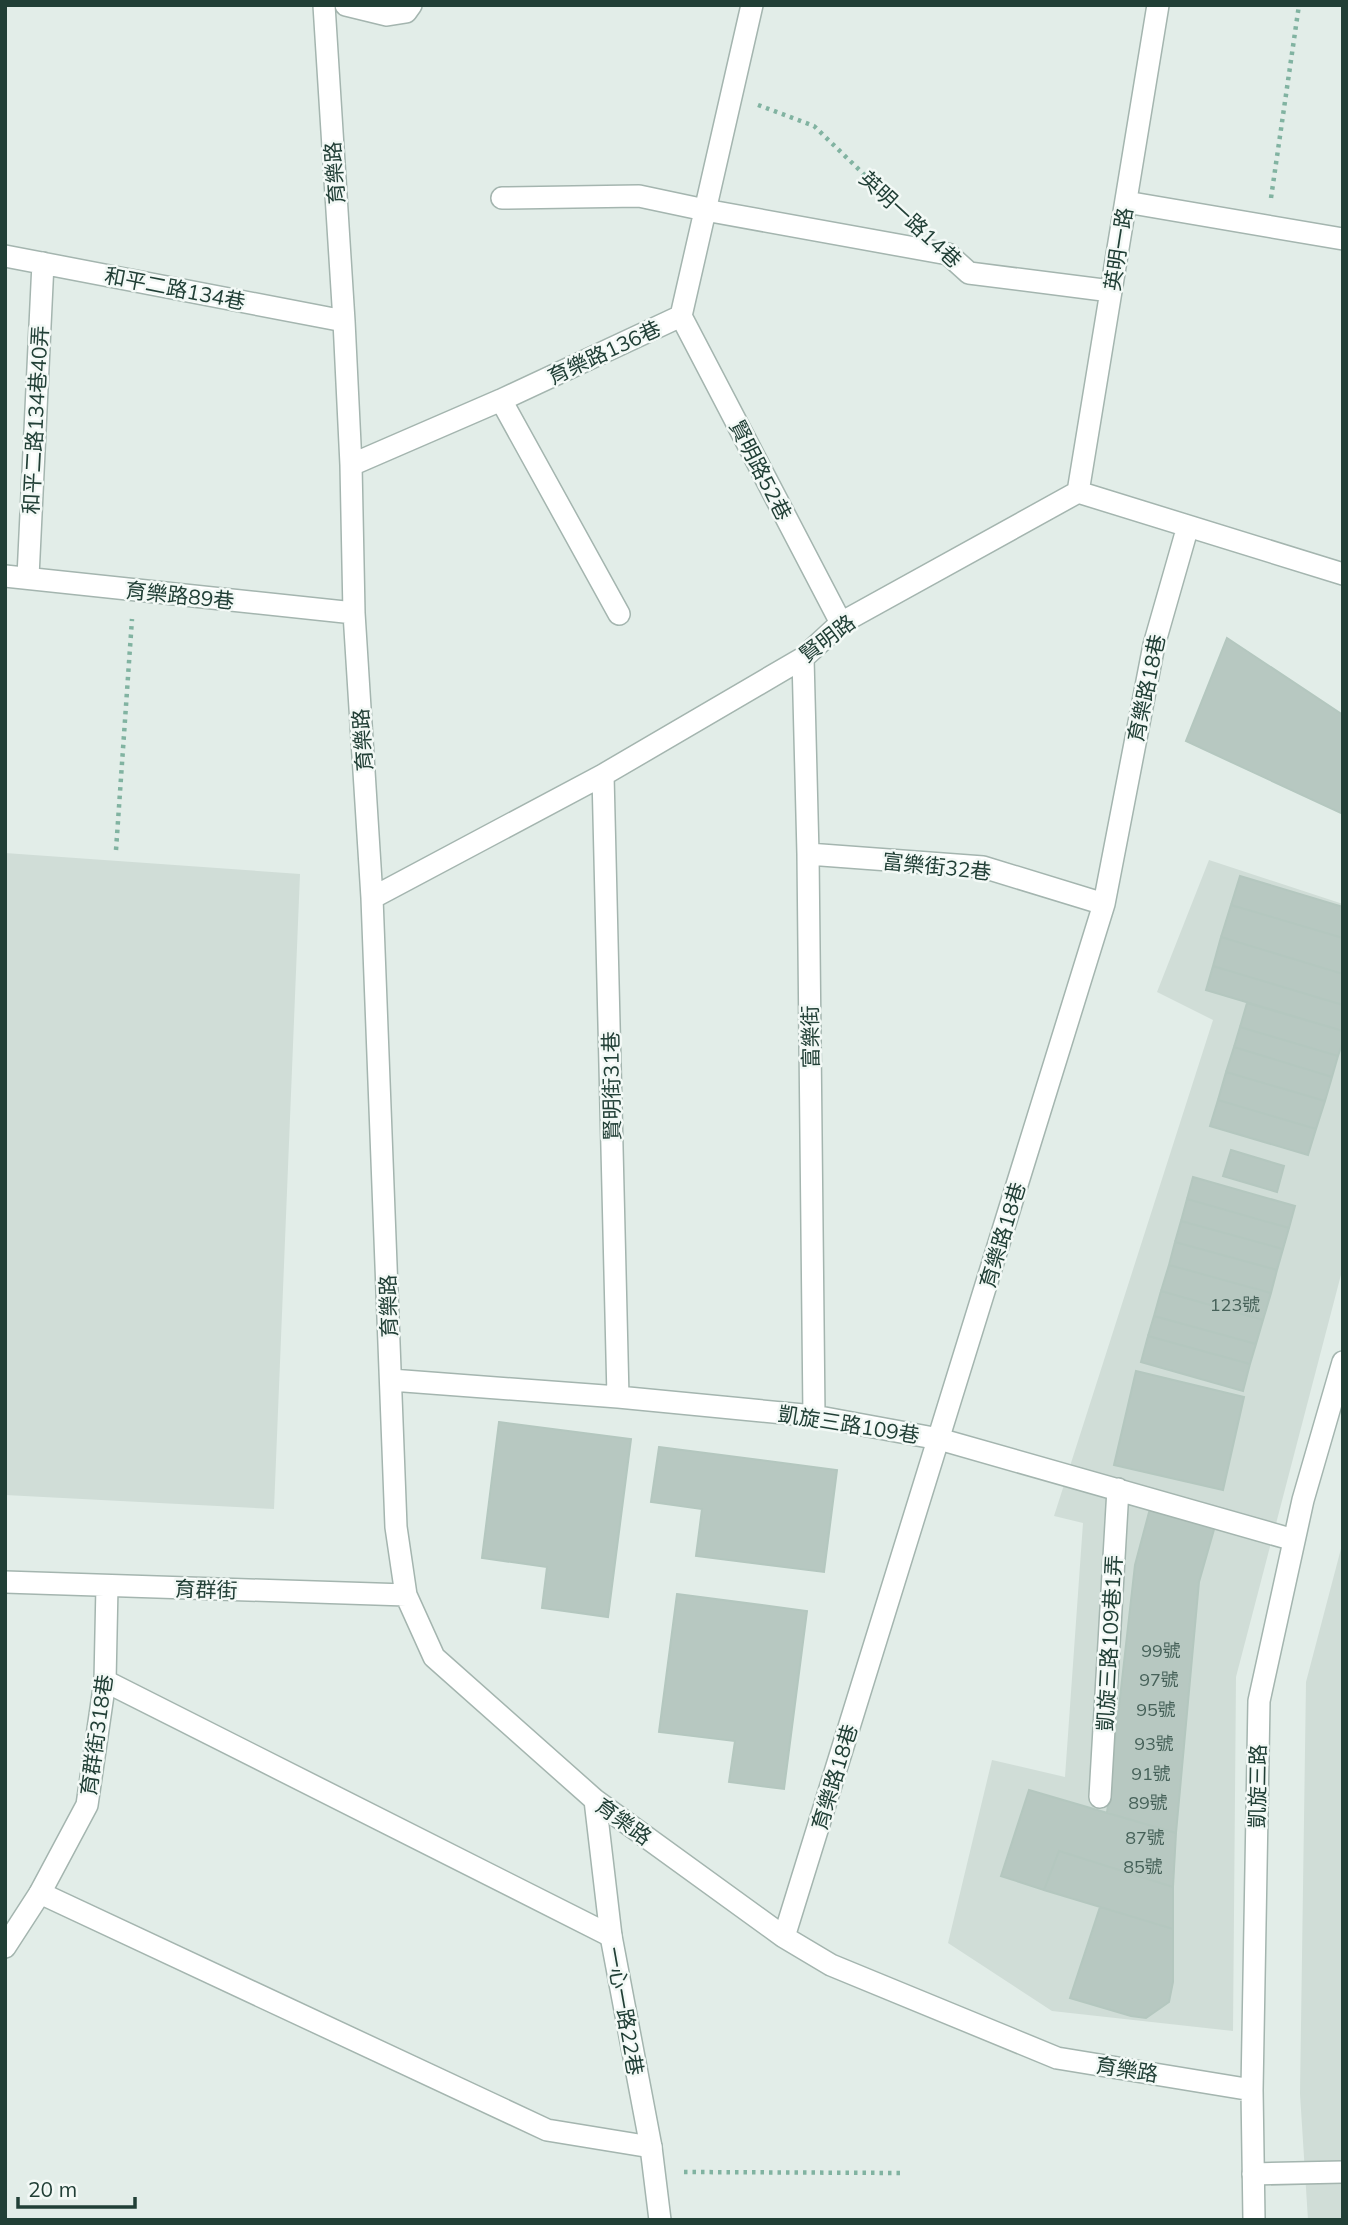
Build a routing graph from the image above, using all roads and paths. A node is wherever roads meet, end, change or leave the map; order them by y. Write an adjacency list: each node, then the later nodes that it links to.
1 (324, 5): 18 (street, 育樂路)
2 (346, 5): 3 (street)
3 (411, 5)
4 (752, 5): 7 (street, 育樂路136巷)
5 (1158, 5): 9 (street, 英明一路)
6 (1299, 5): 12 (path)
7 (731, 95): 10 (street, 育樂路136巷); 11 (path, 英明一路14巷)
8 (502, 198): 10 (street)
9 (1126, 202): 12 (street); 16 (street, 英明一路)
10 (705, 210): 16 (street, 英明一路14巷); 17 (street, 育樂路136巷)
11 (909, 217)
12 (1266, 226): 13 (street)
13 (1343, 239)
14 (5, 256): 15 (street, 和平二路134巷)
15 (43, 263): 18 (street, 和平二路134巷); 25 (street, 和平二路134巷40弄)
16 (1111, 291): 21 (street, 英明一路)
17 (681, 316): 19 (street, 育樂路136巷); 29 (street, 賢明路52巷)
18 (344, 321): 20 (street, 育樂路)
19 (500, 400): 20 (street, 育樂路136巷); 28 (street)
20 (351, 465): 27 (street, 育樂路)
21 (1079, 492): 22 (street); 29 (street, 賢明路)
22 (1188, 526): 23 (street); 35 (street, 育樂路18巷)
23 (1343, 574)
24 (5, 576): 25 (street, 育樂路89巷)
25 (28, 578): 26 (street, 育樂路89巷)
26 (134, 590): 27 (street, 育樂路89巷); 32 (path)
27 (354, 613): 34 (street, 育樂路)
28 (619, 614)
29 (841, 623): 30 (street, 賢明路)
30 (803, 658): 31 (street, 賢明路); 33 (street, 富樂街)
31 (603, 775): 34 (street, 賢明路); 38 (street, 賢明街31巷)
32 (116, 850)
33 (808, 854): 35 (street, 富樂街32巷); 39 (street, 富樂街)
34 (372, 898): 37 (street, 育樂路)
35 (1104, 904): 40 (street, 育樂路18巷)
36 (1343, 1362): 42 (street, 凱旋三路)
37 (391, 1380): 38 (street, 凱旋三路109巷); 45 (street, 育樂路)
38 (618, 1397): 39 (street, 凱旋三路109巷)
39 (814, 1416): 40 (street, 凱旋三路109巷)
40 (939, 1439): 41 (street, 凱旋三路109巷); 51 (street, 育樂路18巷)
41 (1118, 1489): 42 (street, 凱旋三路109巷); 47 (street, 凱旋三路109巷1弄)
42 (1294, 1540): 53 (street, 凱旋三路)
43 (5, 1582): 44 (street, 育群街)
44 (107, 1586): 45 (street, 育群街); 46 (street, 育群街318巷)
45 (406, 1595): 48 (street, 育樂路)
46 (105, 1681): 49 (street, 育群街318巷); 50 (street)
47 (1100, 1797)
48 (596, 1800): 50 (street, 一心一路22巷); 51 (street, 育樂路)
49 (40, 1893): 52 (street, 育群街318巷); 54 (street)
50 (611, 1936): 54 (street, 一心一路22巷)
51 (784, 1937): 53 (street, 育樂路)
52 (5, 1947)
53 (1252, 2090): 58 (street, 凱旋三路)
54 (651, 2147): 55 (street, 一心一路22巷)
55 (654, 2172): 57 (path); 59 (street, 一心一路22巷)
56 (1343, 2172): 58 (street)
57 (904, 2173)
58 (1253, 2174): 60 (street, 凱旋三路)
59 (660, 2220)
60 (1254, 2220)

